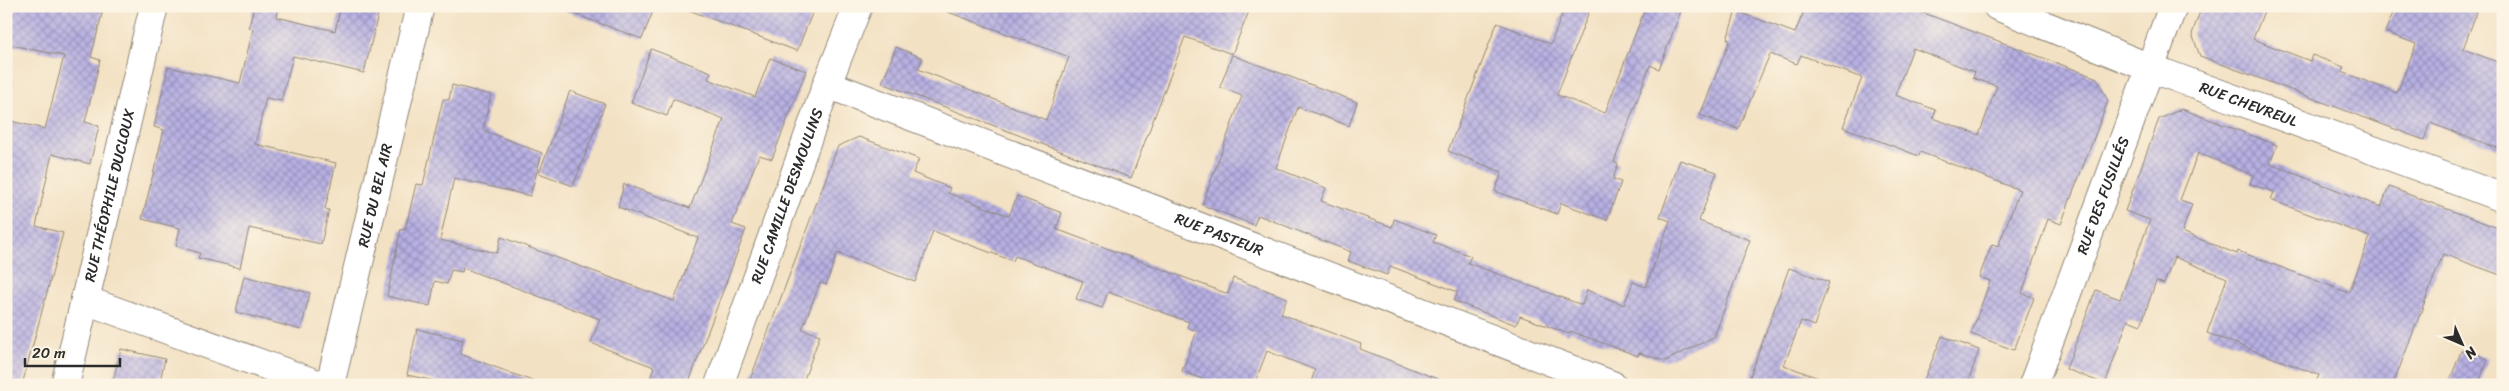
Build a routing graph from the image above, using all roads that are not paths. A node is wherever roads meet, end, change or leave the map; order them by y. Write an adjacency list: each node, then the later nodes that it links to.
1 (154, 6): 9 (street, RUE THÉOPHILE DUCLOUX)
2 (420, 6): 12 (street, RUE DU BEL AIR)
3 (858, 6): 7 (street, RUE CAMILLE DESMOULINS)
4 (1997, 6): 6 (street, RUE CHEVREUL)
5 (2173, 6): 6 (street, RUE DES FUSILLÉS)
6 (2150, 68): 8 (street, RUE CHEVREUL); 15 (street, RUE DES FUSILLÉS)
7 (827, 84): 13 (street, RUE CAMILLE DESMOULINS); 14 (street, RUE PASTEUR)
8 (2503, 198)
9 (85, 300): 10 (street, RUE THÉOPHILE DUCLOUX); 11 (street)
10 (65, 385)
11 (320, 385)
12 (330, 385)
13 (719, 385)
14 (1612, 385)
15 (2033, 385)

